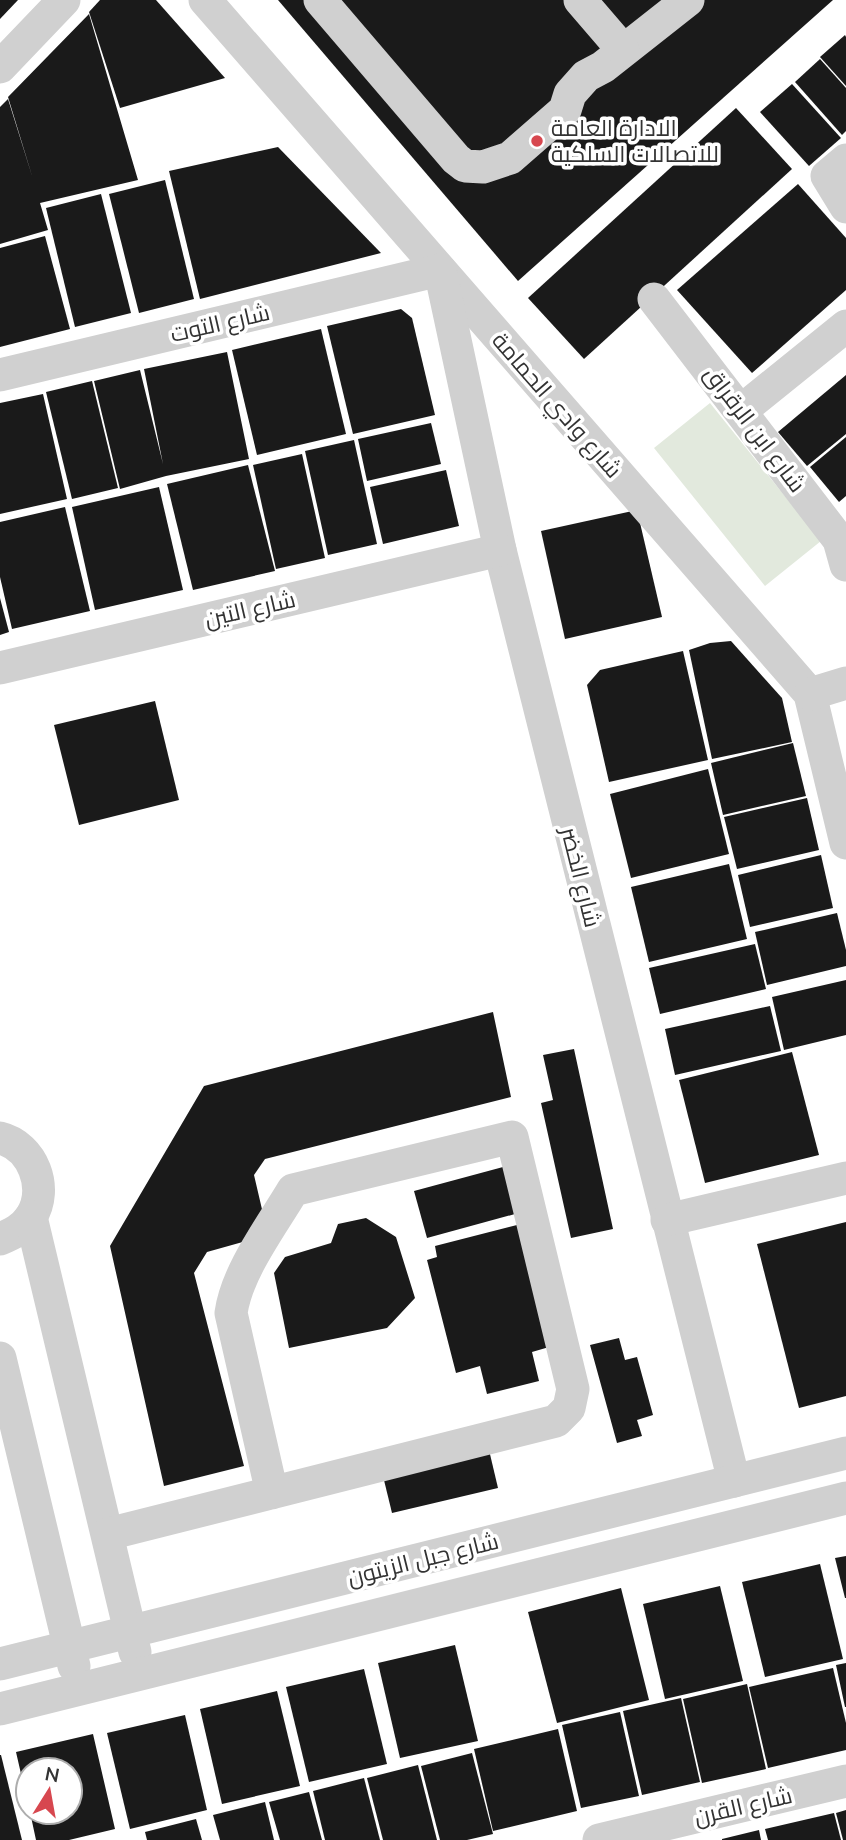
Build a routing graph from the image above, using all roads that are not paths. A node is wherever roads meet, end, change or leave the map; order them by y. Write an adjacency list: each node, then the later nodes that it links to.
1 (64, 0): 7 (street)
2 (205, 0): 10 (street, شارع وادي الحمامة)
3 (320, 0): 6 (street)
4 (580, 0): 6 (street)
5 (688, 0): 6 (street)
6 (623, 50)
7 (0, 67)
8 (846, 160): 9 (street)
9 (846, 207)
10 (440, 270): 13 (street, شارع التوت); 15 (street, شارع الخضر); 19 (street, شارع وادي الحمامة)
11 (654, 299): 14 (street, شارع ابن الرقراق)
12 (846, 326): 14 (street)
13 (0, 375)
14 (742, 410): 16 (street, شارع ابن الرقراق)
15 (500, 550): 17 (street, شارع التين); 24 (street, شارع الخضر)
16 (846, 565)
17 (0, 668)
18 (846, 683): 19 (street)
19 (810, 694): 20 (street, شارع وادي الحمامة)
20 (846, 844)
21 (0, 1138): 23 (street)
22 (846, 1178): 24 (street)
23 (31, 1217): 25 (street); 31 (street)
24 (667, 1220): 28 (street, شارع الخضر)
25 (0, 1239)
26 (0, 1358): 33 (street)
27 (846, 1453): 28 (street, شارع جبل الزيتون)
28 (734, 1481): 32 (street, شارع جبل الزيتون)
29 (272, 1493): 29 (street); 31 (street)
30 (846, 1498): 35 (street, شارع جبل الزيتون)
31 (108, 1534): 32 (street)
32 (130, 1633): 33 (street, شارع جبل الزيتون); 35 (street)
33 (70, 1646): 34 (street, شارع جبل الزيتون); 36 (street)
34 (0, 1664)
35 (141, 1675): 36 (street, شارع جبل الزيتون)
36 (79, 1689): 37 (street, شارع جبل الزيتون)
37 (0, 1709)
38 (846, 1781): 39 (street, شارع القرن)
39 (599, 1840)

